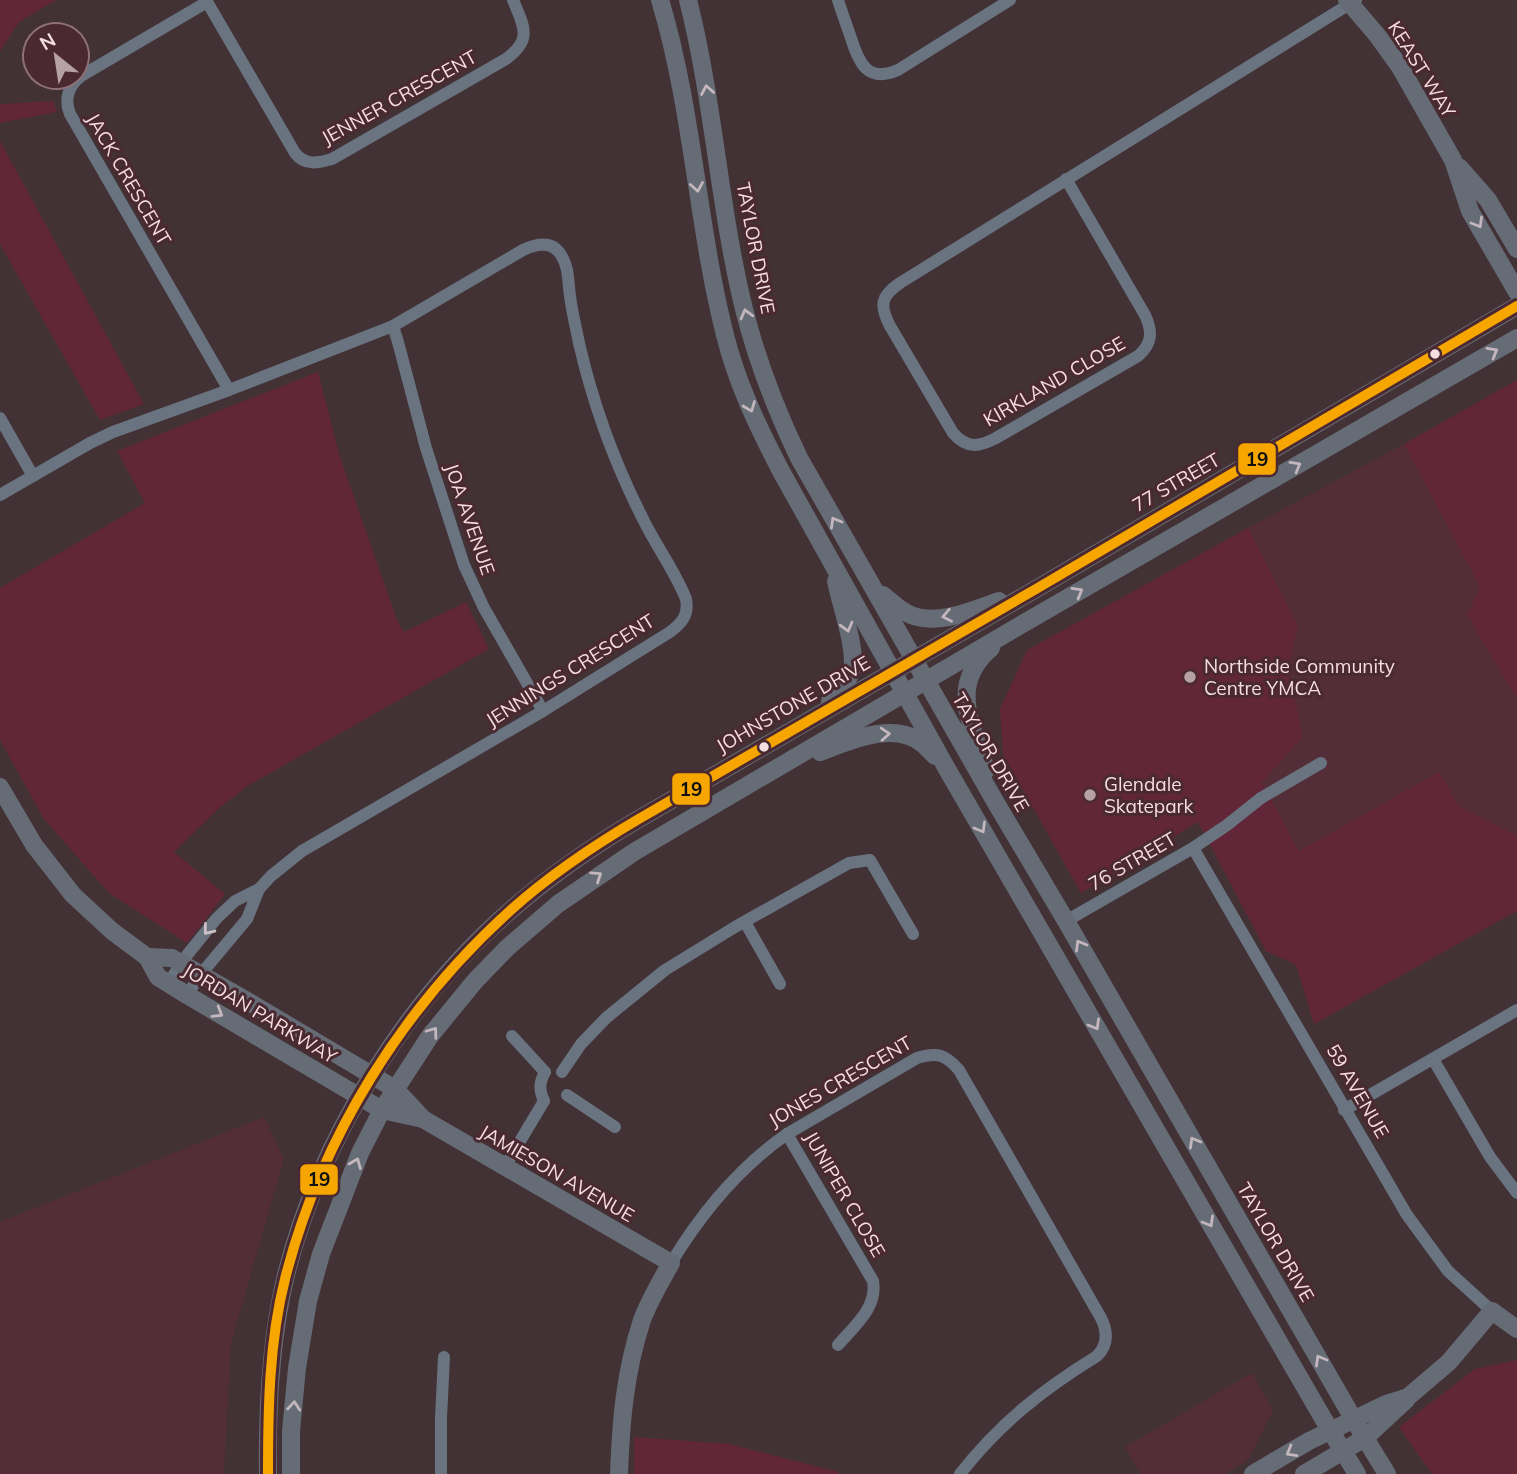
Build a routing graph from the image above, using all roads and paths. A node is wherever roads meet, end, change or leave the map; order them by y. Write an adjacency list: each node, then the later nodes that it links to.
1 (513, 0): 6 (street, JENNER CRESCENT)
2 (660, 0): 19 (main road, one-way to 19)
3 (688, 0): 20 (main road, TAYLOR DRIVE, one-way to 3)
4 (838, 0): 5 (street)
5 (1010, 0)
6 (207, 1): 15 (street, JACK CRESCENT)
7 (1351, 1): 8 (main road, KEAST WAY); 9 (street, KIRKLAND CLOSE)
8 (1453, 160): 10 (main road, KEAST WAY); 11 (main road, KEAST WAY, one-way to 11)
9 (1066, 179): 9 (street, KIRKLAND CLOSE)
10 (1517, 249)
11 (1517, 292)
12 (1517, 306): 21 (main road, 77 STREET)
13 (393, 326): 15 (street, JENNINGS CRESCENT); 27 (street, JOA AVENUE); 27 (street, JENNINGS CRESCENT)
14 (1517, 338): 22 (main road, one-way to 14)
15 (229, 390): 17 (street, JENNINGS CRESCENT)
16 (0, 418): 17 (street)
17 (33, 476): 18 (street, JENNINGS CRESCENT)
18 (0, 495)
19 (831, 561): 24 (main road); 28 (main road, one-way to 28)
20 (869, 581): 21 (main road, one-way to 20); 23 (main road, TAYLOR DRIVE)
21 (1036, 589): 23 (main road, 77 STREET)
22 (1019, 626): 25 (main road); 33 (main road)
23 (914, 658): 24 (main road, 77 STREET); 25 (main road, TAYLOR DRIVE)
24 (892, 671): 26 (main road); 28 (main road, JOHNSTONE DRIVE)
25 (926, 680): 26 (main road); 33 (main road, TAYLOR DRIVE)
26 (904, 693): 30 (main road); 31 (main road)
27 (543, 711): 35 (street, JENNINGS CRESCENT)
28 (814, 716): 50 (main road, JOHNSTONE DRIVE)
29 (1321, 763): 34 (street, 76 STREET)
30 (947, 769): 31 (main road, one-way to 30); 69 (main road, one-way to 69)
31 (774, 770): 51 (main road, one-way to 31)
32 (1, 789): 39 (main road, JORDAN PARKWAY)
33 (996, 803): 36 (main road, TAYLOR DRIVE)
34 (1194, 848): 36 (street, 76 STREET); 56 (street, 59 AVENUE)
35 (259, 889): 40 (street, JENNINGS CRESCENT, one-way to 40); 41 (street, JENNINGS CRESCENT)
36 (1066, 921): 68 (main road, TAYLOR DRIVE, one-way to 36)
37 (745, 922): 38 (street); 43 (street); 49 (street)
38 (913, 934)
39 (147, 957): 40 (main road, JORDAN PARKWAY); 42 (main road, JORDAN PARKWAY)
40 (182, 963): 41 (main road, JORDAN PARKWAY); 42 (street, JENNINGS CRESCENT)
41 (201, 974): 44 (street, JENNINGS CRESCENT); 50 (main road, JORDAN PARKWAY)
42 (168, 983): 44 (main road, JORDAN PARKWAY)
43 (780, 984)
44 (187, 995): 53 (main road, JORDAN PARKWAY, one-way to 53)
45 (1517, 1010): 47 (street)
46 (512, 1036): 48 (street)
47 (1433, 1059): 56 (street); 61 (street)
48 (545, 1072): 49 (street); 54 (street)
49 (562, 1072): 52 (street)
50 (372, 1076): 51 (main road, JORDAN PARKWAY); 53 (main road, JOHNSTONE DRIVE)
51 (395, 1089): 55 (main road); 57 (main road, JAMIESON AVENUE)
52 (567, 1096): 54 (street); 58 (street)
53 (360, 1097): 55 (main road, JORDAN PARKWAY); 72 (main road, JOHNSTONE DRIVE)
54 (544, 1101): 60 (street)
55 (382, 1110): 57 (main road, JAMIESON AVENUE); 73 (main road, one-way to 55)
56 (1345, 1110): 63 (street, 59 AVENUE)
57 (423, 1119): 60 (main road, JAMIESON AVENUE)
58 (615, 1127)
59 (787, 1134): 62 (street, JONES CRESCENT); 65 (street, JUNIPER CLOSE); 76 (street, JONES CRESCENT)
60 (504, 1168): 62 (main road, JAMIESON AVENUE)
61 (1517, 1193)
62 (671, 1262): 75 (main road, JONES CRESCENT)
63 (1492, 1311): 64 (main road, 59 AVENUE); 67 (main road)
64 (1517, 1329)
65 (838, 1345)
66 (444, 1357): 74 (street)
67 (1408, 1398): 68 (main road); 70 (main road)
68 (1354, 1420): 69 (main road); 70 (main road, TAYLOR DRIVE)
69 (1331, 1432): 71 (main road); 77 (main road, one-way to 77)
70 (1365, 1438): 71 (main road); 80 (main road, TAYLOR DRIVE)
71 (1343, 1451): 78 (main road); 79 (main road)
72 (268, 1474)
73 (291, 1474)
74 (441, 1474)
75 (619, 1474)
76 (960, 1474)
77 (1253, 1474)
78 (1304, 1474)
79 (1357, 1474)
80 (1387, 1474)

